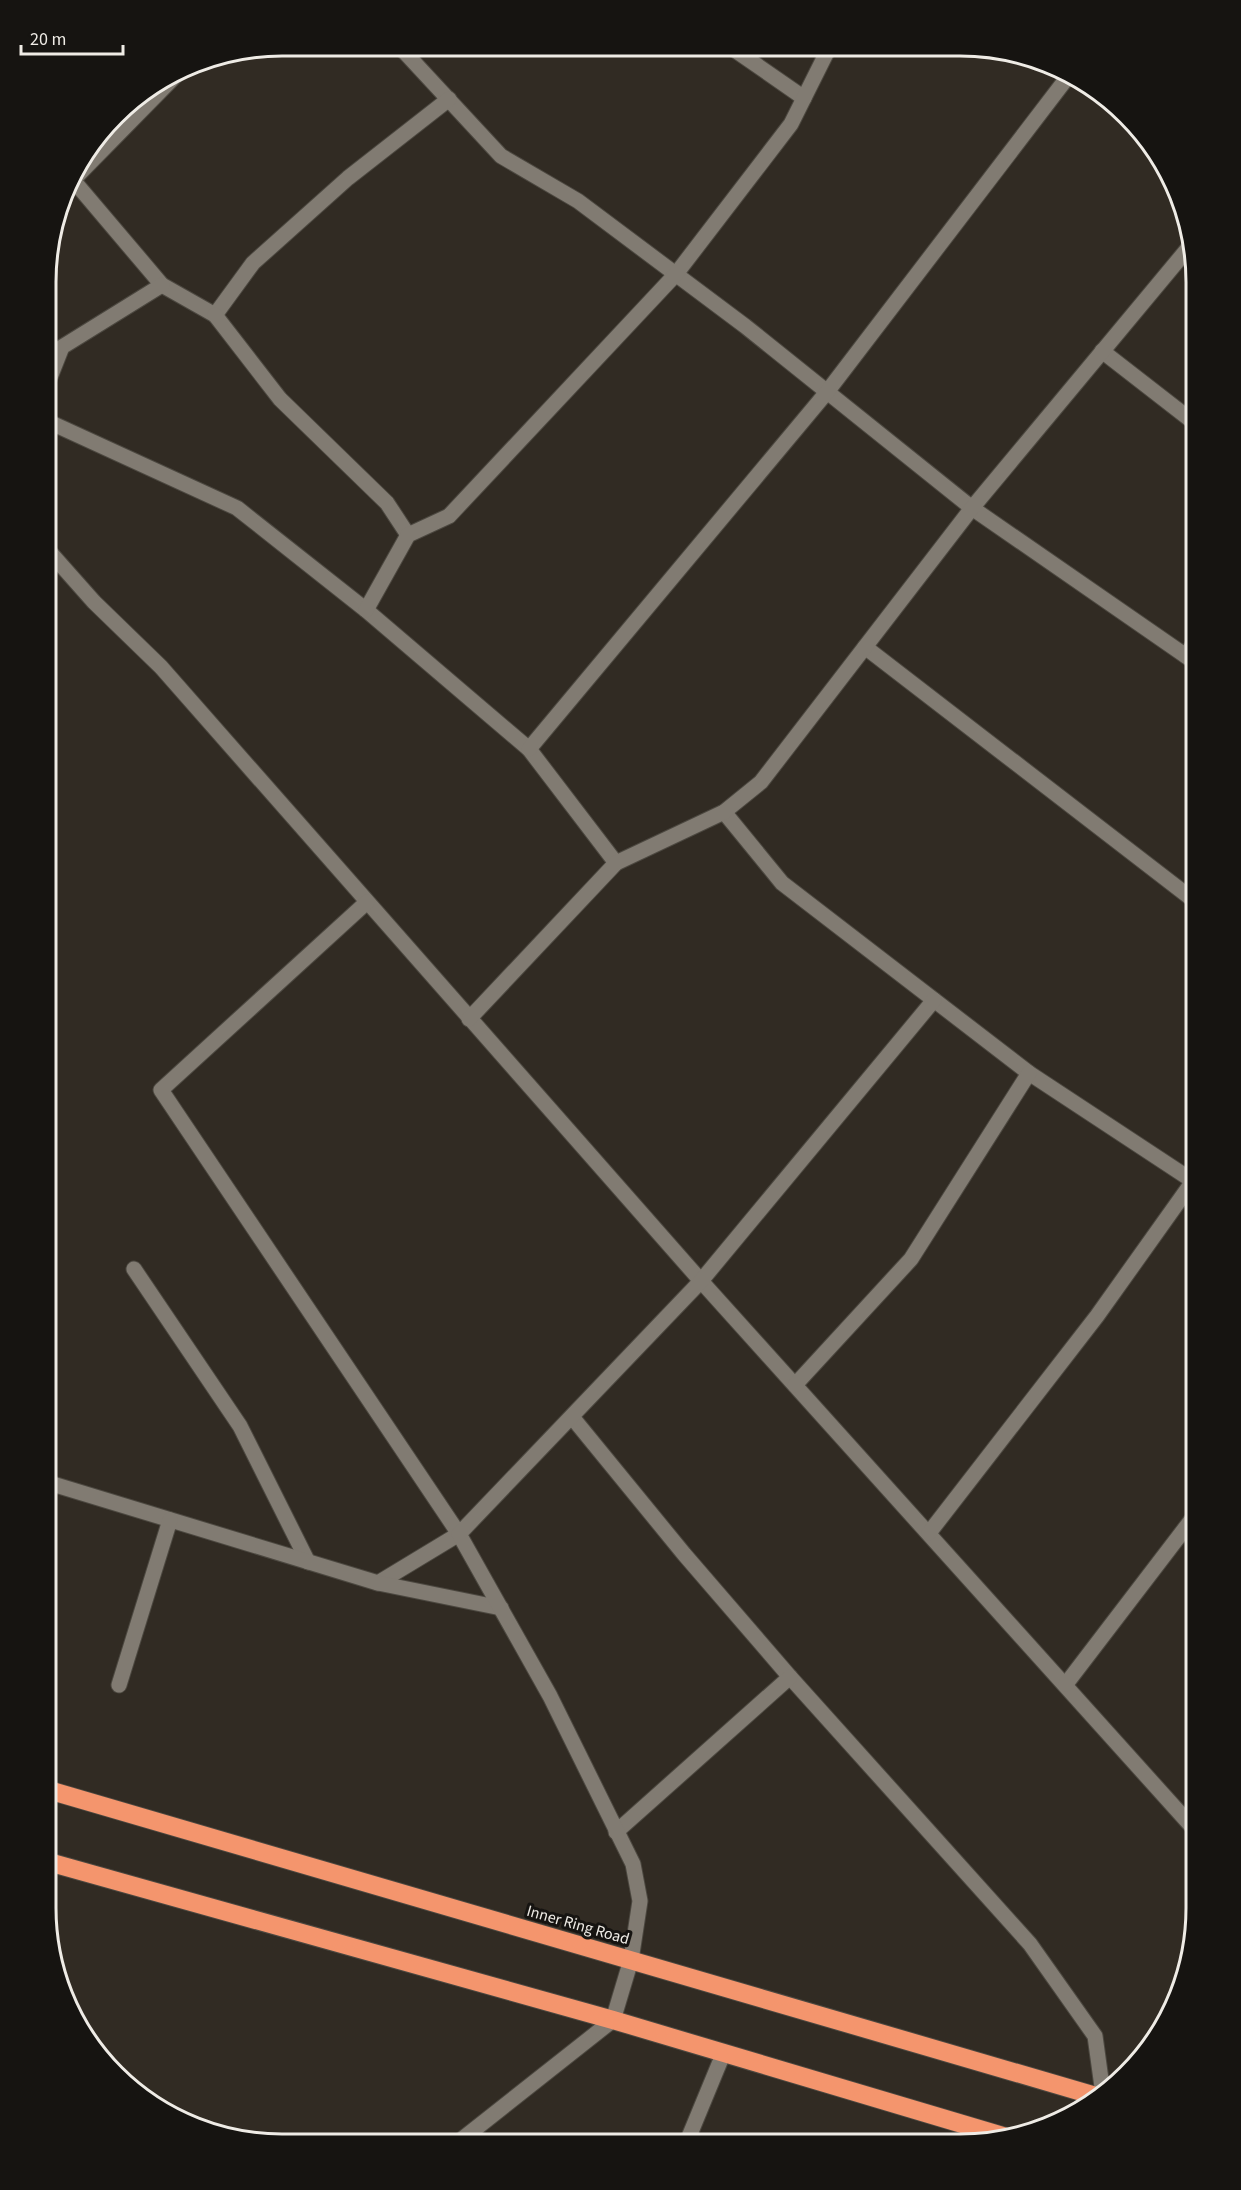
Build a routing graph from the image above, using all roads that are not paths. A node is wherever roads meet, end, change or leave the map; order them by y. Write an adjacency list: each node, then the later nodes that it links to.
1 (407, 55): 7 (street)
2 (742, 55): 6 (street)
3 (826, 55): 6 (street)
4 (1064, 82): 16 (street)
5 (158, 92): 8 (street)
6 (804, 98): 11 (street)
7 (449, 99): 11 (street); 13 (street)
8 (94, 157)
9 (78, 185): 12 (street)
10 (1184, 253): 14 (street)
11 (676, 274): 16 (street); 20 (street)
12 (162, 285): 13 (street); 15 (street)
13 (215, 315): 20 (street)
14 (1102, 351): 17 (street); 19 (street)
15 (56, 362)
16 (827, 392): 19 (street); 25 (street)
17 (1186, 416)
18 (56, 425): 22 (street)
19 (972, 508): 23 (street); 24 (street)
20 (408, 535): 22 (street)
21 (56, 559): 29 (street)
22 (366, 610): 25 (street)
23 (865, 647): 26 (street); 28 (street)
24 (1186, 657)
25 (529, 748): 27 (street)
26 (724, 812): 27 (street); 30 (street)
27 (616, 863): 31 (street)
28 (1186, 894)
29 (367, 902): 31 (street); 43 (street)
30 (934, 1000): 32 (street); 36 (street)
31 (469, 1019): 36 (street)
32 (1029, 1073): 33 (street); 37 (street)
33 (1186, 1175)
34 (1186, 1193): 42 (street)
35 (134, 1269): 44 (street)
36 (701, 1281): 37 (street); 38 (street)
37 (795, 1385): 42 (street)
38 (572, 1417): 43 (street); 47 (street)
39 (56, 1485): 40 (street)
40 (170, 1520): 44 (street); 49 (street)
41 (1186, 1527): 48 (street)
42 (929, 1533): 48 (street)
43 (459, 1534): 45 (street); 46 (street)
44 (308, 1562): 45 (street)
45 (378, 1583): 46 (street)
46 (501, 1608): 52 (street)
47 (790, 1677): 52 (street); 57 (street)
48 (1066, 1684): 51 (street)
49 (118, 1685)
50 (56, 1792): 54 (highway, Inner Ring Road)
51 (1186, 1819)
52 (616, 1832): 54 (street)
53 (56, 1864): 55 (highway)
54 (631, 1960): 55 (street); 58 (highway, Inner Ring Road)
55 (613, 2020): 56 (highway); 60 (street)
56 (724, 2052): 59 (highway); 61 (street)
57 (1102, 2084)
58 (1088, 2094)
59 (991, 2133)
60 (469, 2134)
61 (690, 2134)

